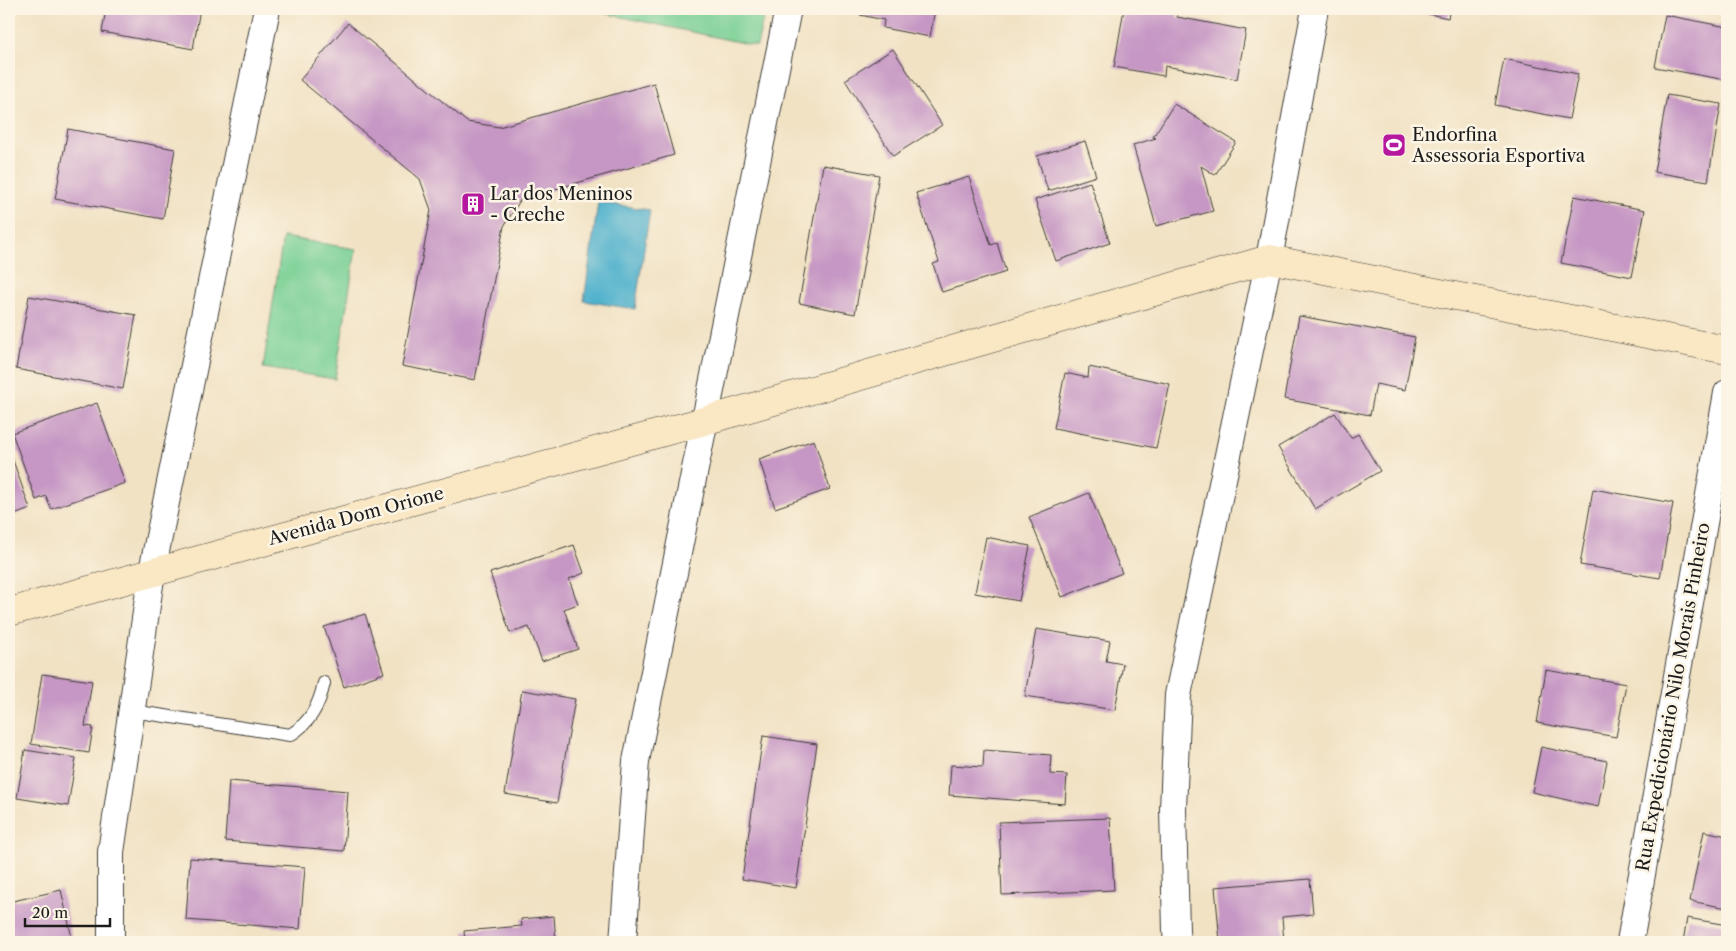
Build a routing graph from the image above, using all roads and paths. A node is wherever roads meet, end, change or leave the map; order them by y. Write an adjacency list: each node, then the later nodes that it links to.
1 (267, 9): 8 (street)
2 (788, 9): 7 (street)
3 (1315, 9): 4 (street)
4 (1269, 259): 5 (street); 7 (street, Avenida Dom Orione); 14 (street)
5 (1727, 350)
6 (1727, 393): 15 (street, Rua Expedicionário Nilo Morais Pinheiro)
7 (704, 421): 8 (street, Avenida Dom Orione); 13 (street)
8 (152, 572): 9 (street, Avenida Dom Orione); 11 (street)
9 (9, 612)
10 (324, 683): 11 (lane)
11 (132, 711): 12 (street)
12 (111, 942)
13 (623, 942)
14 (1177, 942)
15 (1630, 942)

